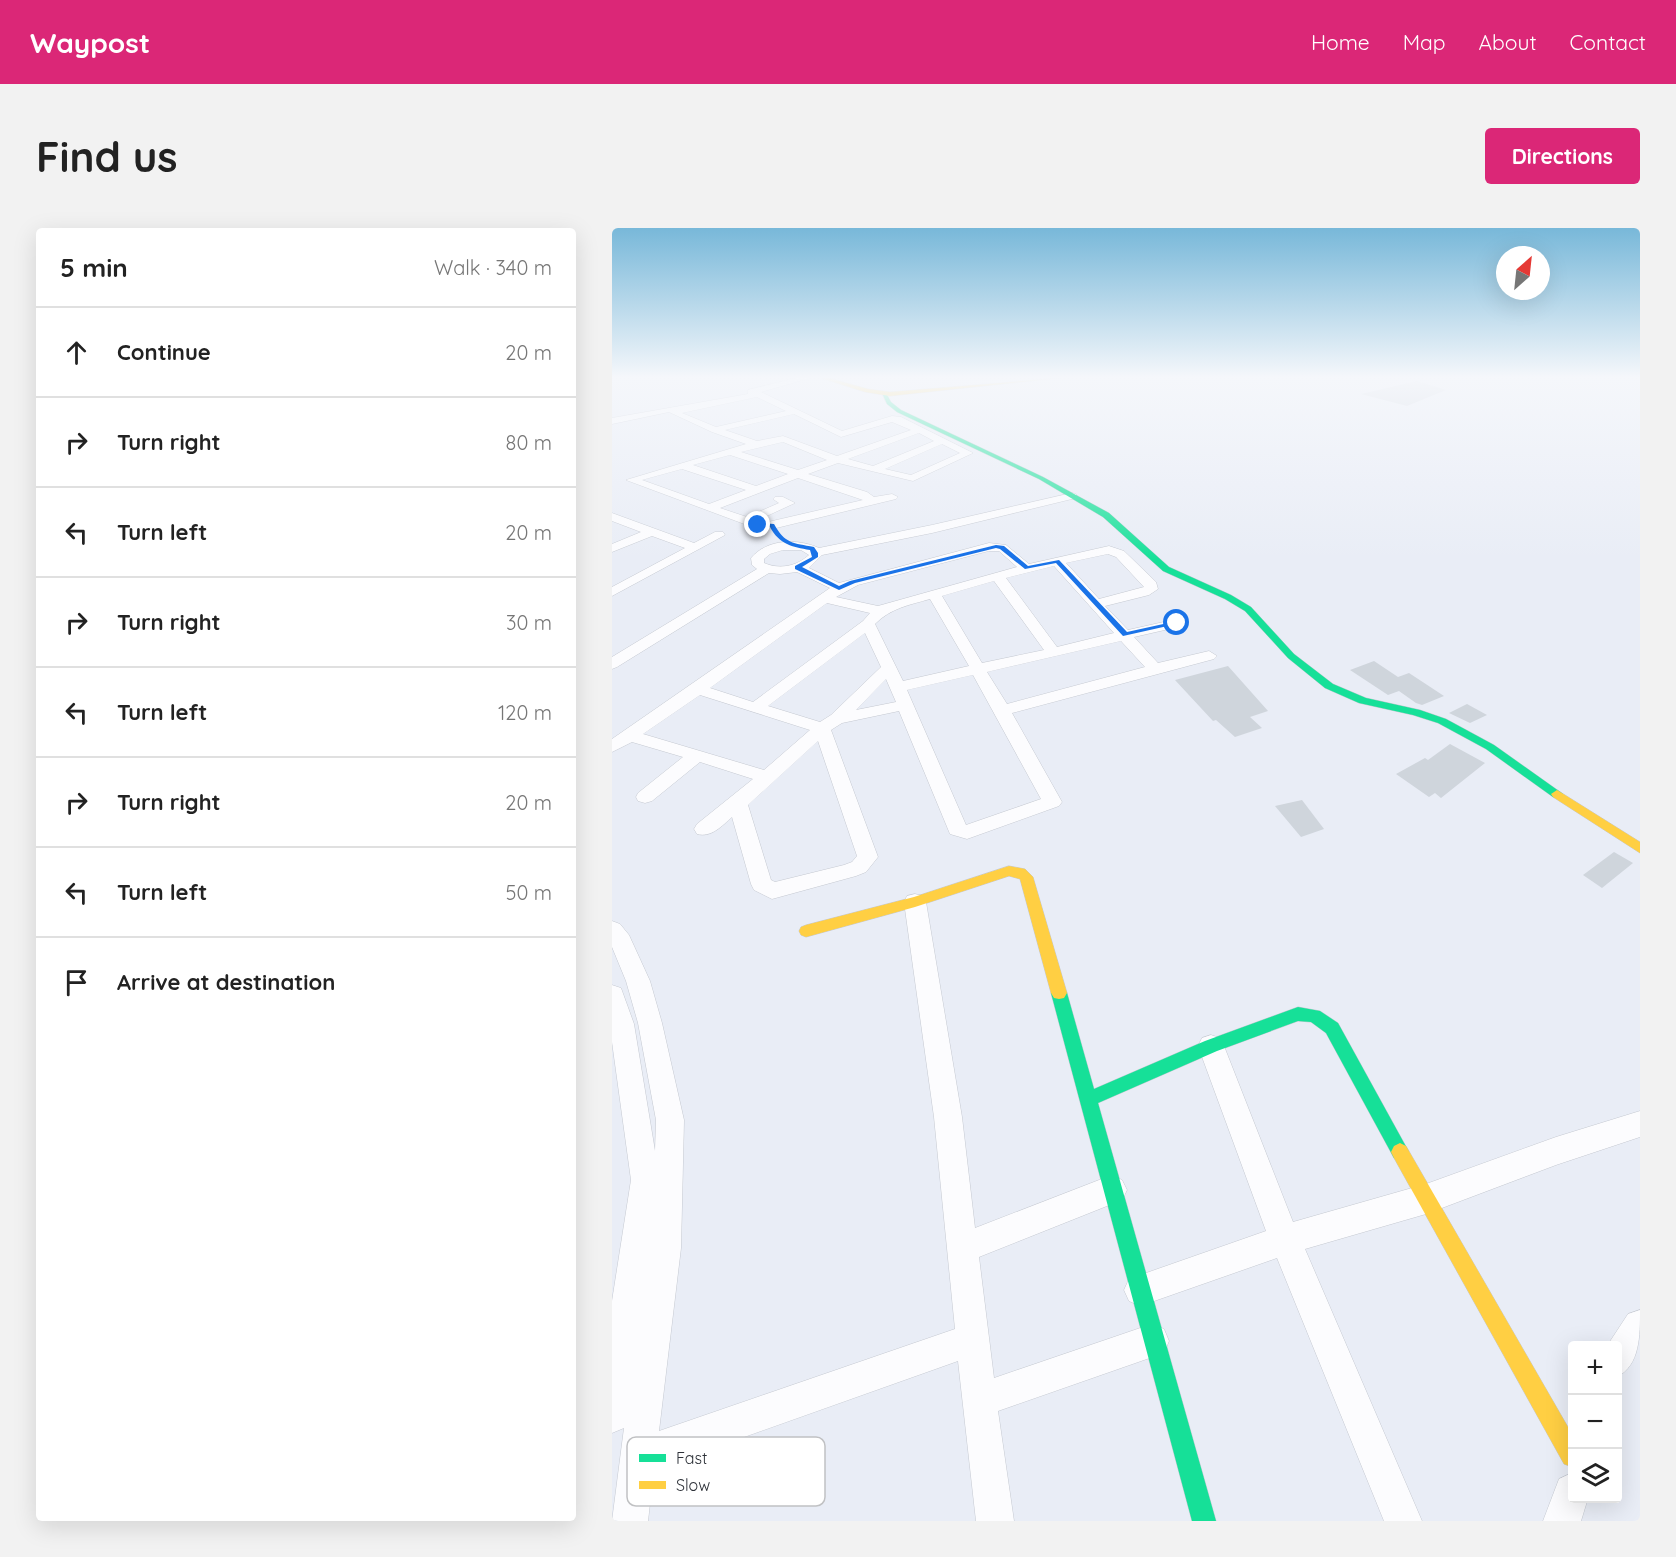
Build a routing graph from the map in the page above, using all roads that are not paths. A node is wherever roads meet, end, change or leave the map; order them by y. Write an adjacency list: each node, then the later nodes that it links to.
1 (742, 438): 10 (street)
2 (781, 438): 7 (street)
3 (851, 438): 8 (street)
4 (897, 438): 13 (street)
5 (936, 438): 9 (street)
6 (958, 438): 18 (street)
7 (785, 440): 10 (street); 11 (street); 11 (street)
8 (856, 441)
9 (942, 441): 15 (street); 15 (street)
10 (756, 444): 12 (street)
11 (799, 447): 13 (street)
12 (729, 451): 14 (street); 16 (street)
13 (841, 459): 15 (street); 16 (street)
14 (681, 465): 17 (street); 21 (street)
15 (875, 469)
16 (798, 474): 17 (street); 20 (street)
17 (756, 490): 21 (street)
18 (1072, 496): 33 (street); 68 (street)
19 (892, 497): 20 (street)
20 (872, 501): 22 (street)
21 (709, 508): 24 (street)
22 (818, 513): 24 (street); 26 (street)
23 (612, 517): 25 (street)
24 (747, 521): 26 (street)
25 (628, 523): 27 (street); 28 (street)
26 (772, 525): 30 (street)
27 (612, 531)
28 (652, 532): 31 (street); 32 (street)
29 (719, 536): 32 (street)
30 (790, 545): 33 (street); 37 (street)
31 (612, 548)
32 (695, 548): 41 (street)
33 (816, 553): 35 (street)
34 (1057, 561): 36 (street); 44 (street); 44 (street)
35 (798, 567): 37 (street); 40 (street)
36 (1027, 568): 38 (street); 39 (street)
37 (767, 569): 51 (street)
38 (998, 577): 42 (street); 49 (street)
39 (867, 579): 40 (street); 45 (street)
40 (839, 588): 43 (street)
41 (612, 592)
42 (934, 594): 45 (street); 53 (street)
43 (823, 598): 45 (street); 56 (street)
44 (1095, 604): 48 (street)
45 (886, 608): 47 (street)
46 (1177, 623): 48 (street)
47 (868, 624): 52 (street); 58 (street)
48 (1125, 634): 49 (street); 54 (street)
49 (1053, 652): 53 (street)
50 (1209, 656): 54 (street)
51 (612, 664)
52 (888, 669): 55 (street); 60 (street)
53 (978, 669): 55 (street); 59 (street)
54 (1155, 669): 59 (street)
55 (898, 687): 57 (street)
56 (698, 689): 58 (street); 61 (street)
57 (904, 705): 59 (street); 60 (street)
58 (755, 708): 60 (street)
59 (1002, 710)
60 (829, 724): 64 (street); 66 (street)
61 (629, 735): 62 (street); 63 (street)
62 (612, 747)
63 (698, 755): 64 (street); 65 (street)
64 (767, 777): 66 (street)
65 (645, 796)
66 (738, 803): 67 (street)
67 (704, 829)
68 (1639, 847)
69 (915, 902): 71 (street); 74 (street); 79 (street)
70 (612, 930): 87 (street)
71 (806, 932)
72 (612, 995): 86 (street)
73 (1211, 1046): 74 (street); 77 (street); 78 (street)
74 (1089, 1099): 76 (street)
75 (1640, 1124): 77 (street)
76 (1112, 1190): 79 (street); 80 (street)
77 (1426, 1199): 78 (street); 89 (street)
78 (1285, 1240): 80 (street); 95 (street)
79 (963, 1248): 82 (street)
80 (1140, 1290): 83 (street)
81 (1640, 1326): 84 (street)
82 (973, 1339): 85 (street); 88 (street)
83 (1152, 1341): 85 (street); 94 (street)
84 (1622, 1353)
85 (979, 1400): 93 (street)
86 (612, 1415)
87 (641, 1437)
88 (693, 1437)
89 (1568, 1449)
90 (1568, 1503): 96 (street)
91 (631, 1506): 92 (street)
92 (629, 1521)
93 (994, 1521)
94 (1204, 1521)
95 (1403, 1521)
96 (1562, 1521)

